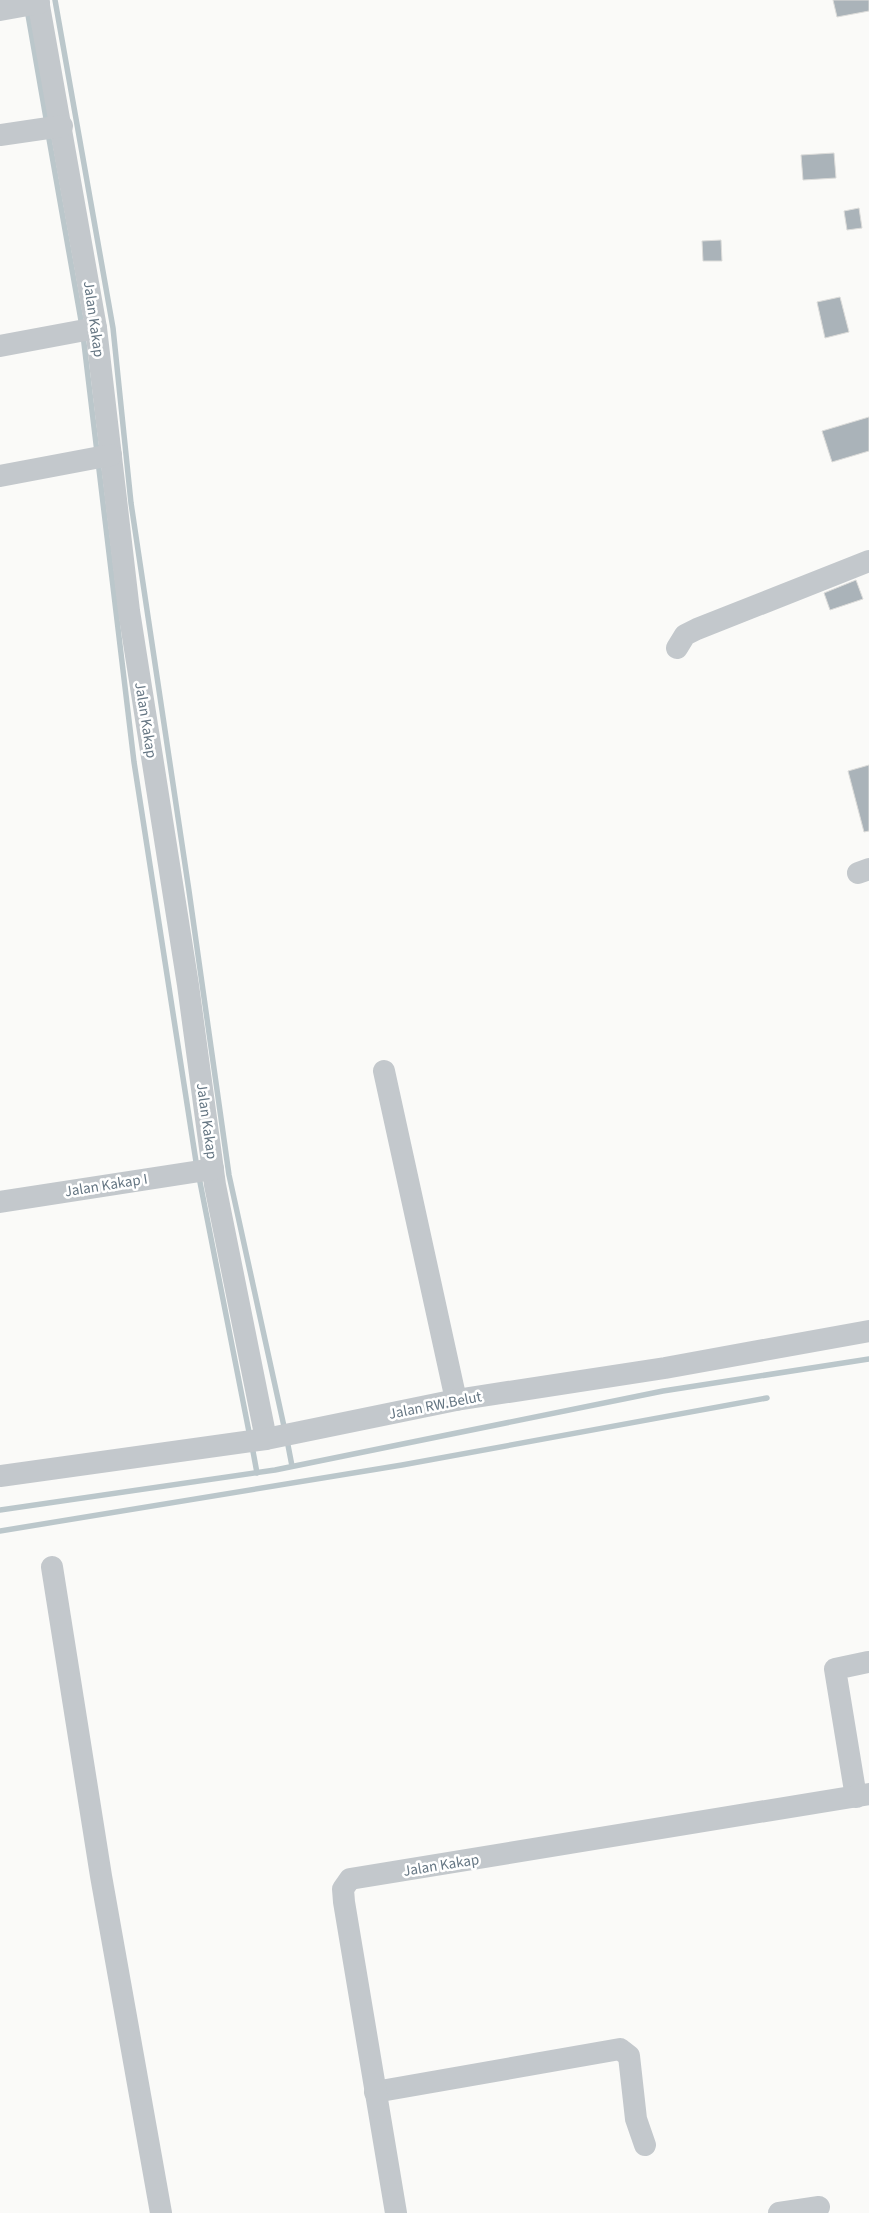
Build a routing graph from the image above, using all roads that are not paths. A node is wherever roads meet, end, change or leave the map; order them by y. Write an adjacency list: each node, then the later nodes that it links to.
1 (38, 1): 2 (street); 3 (street, Jalan Kakap)
2 (0, 10)
3 (62, 126): 4 (street); 5 (street, Jalan Kakap)
4 (0, 135)
5 (96, 328): 6 (street); 7 (street, Jalan Kakap)
6 (0, 346)
7 (111, 455): 8 (street); 12 (street, Jalan Kakap)
8 (0, 476)
9 (869, 561): 10 (street)
10 (677, 648)
11 (384, 1071): 15 (street)
12 (213, 1169): 13 (street, Jalan Kakap I); 16 (street, Jalan Kakap)
13 (0, 1202)
14 (869, 1331): 15 (street, Jalan RW.Belut)
15 (456, 1400): 16 (street, Jalan RW.Belut)
16 (266, 1439): 17 (street, Jalan RW.Belut)
17 (0, 1476)
18 (52, 1567): 24 (street)
19 (868, 1662): 20 (street)
20 (863, 1796): 21 (street, Jalan Kakap)
21 (375, 2092): 22 (street); 25 (street, Jalan Kakap)
22 (645, 2145)
23 (818, 2207): 26 (street)
24 (161, 2213)
25 (396, 2213)
26 (779, 2213)

